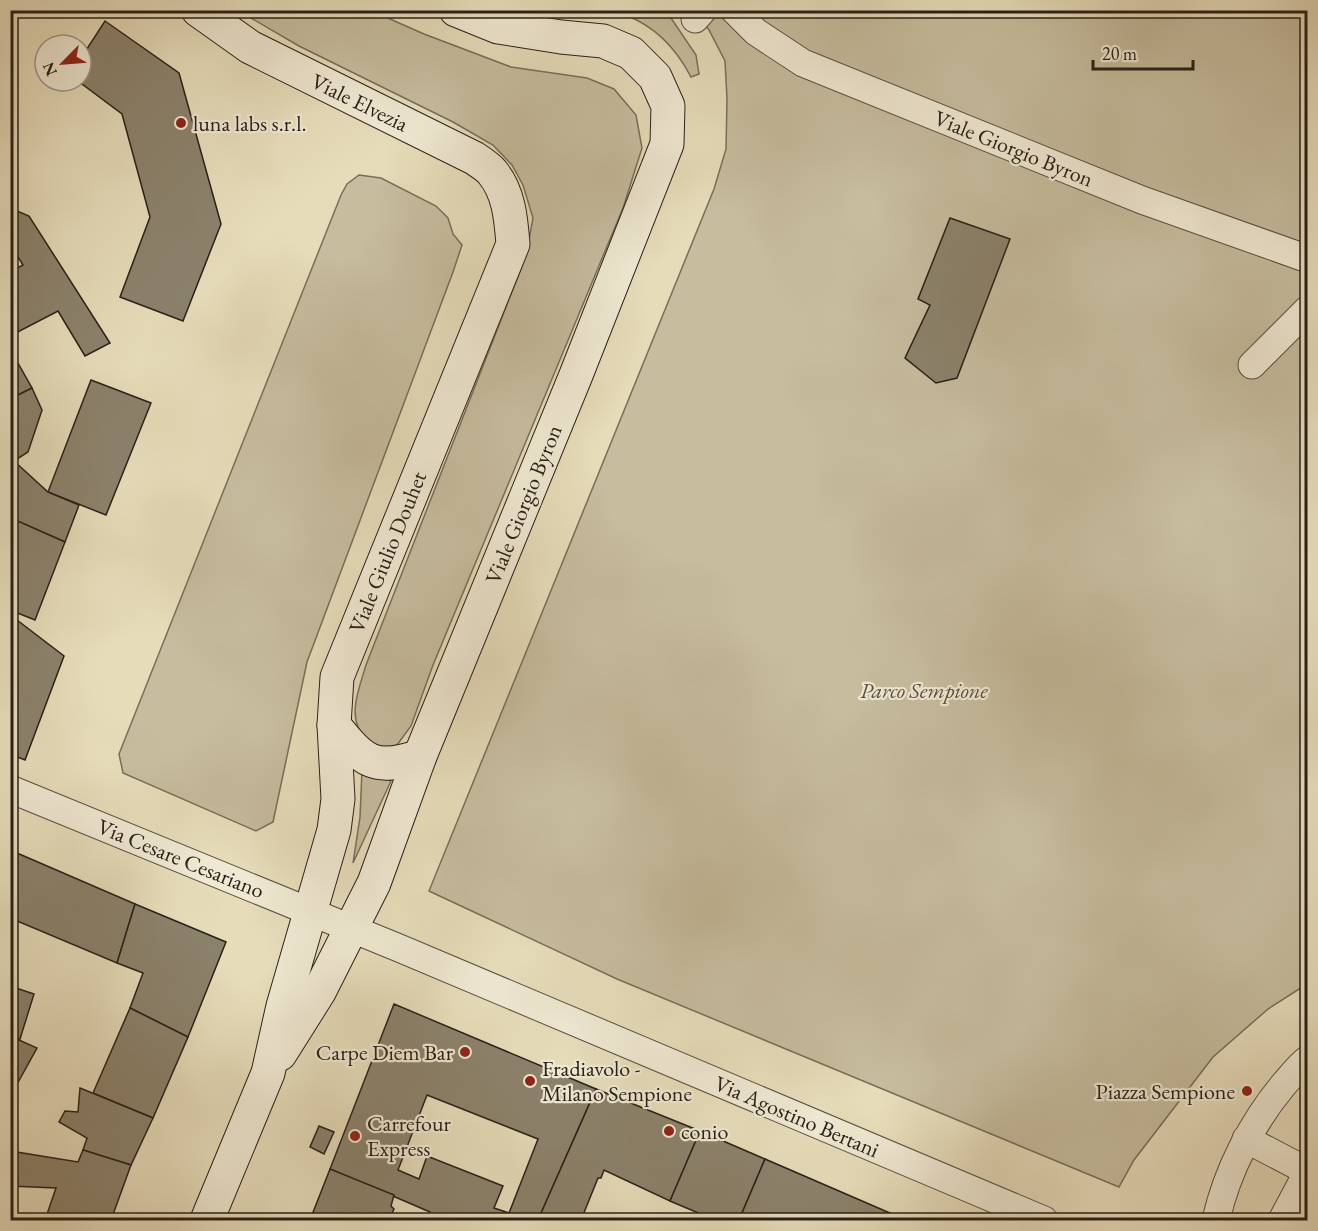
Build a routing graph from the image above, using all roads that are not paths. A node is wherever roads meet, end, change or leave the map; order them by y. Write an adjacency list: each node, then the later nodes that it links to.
1 (198, 10): 4 (main road, Viale Elvezia)
2 (456, 10): 9 (main road, Viale Giorgio Byron)
3 (734, 10): 5 (street, Viale Giorgio Byron)
4 (508, 205): 8 (main road, Viale Giulio Douhet)
5 (1308, 259)
6 (1308, 309): 7 (street)
7 (1252, 365)
8 (334, 725): 9 (main road); 11 (main road, Viale Giulio Douhet)
9 (420, 756): 12 (main road, Viale Giorgio Byron)
10 (10, 789): 11 (street, Via Cesare Cesariano)
11 (310, 911): 12 (street, Via Cesare Cesariano); 14 (main road, Viale Giulio Douhet)
12 (351, 928): 14 (main road, Viale Giorgio Byron); 18 (street, Via Agostino Bertani)
13 (1308, 1059): 15 (street)
14 (268, 1073): 17 (main road)
15 (1246, 1139): 16 (street); 19 (street)
16 (1307, 1171): 20 (street)
17 (207, 1221)
18 (1044, 1221)
19 (1216, 1221)
20 (1282, 1221)

